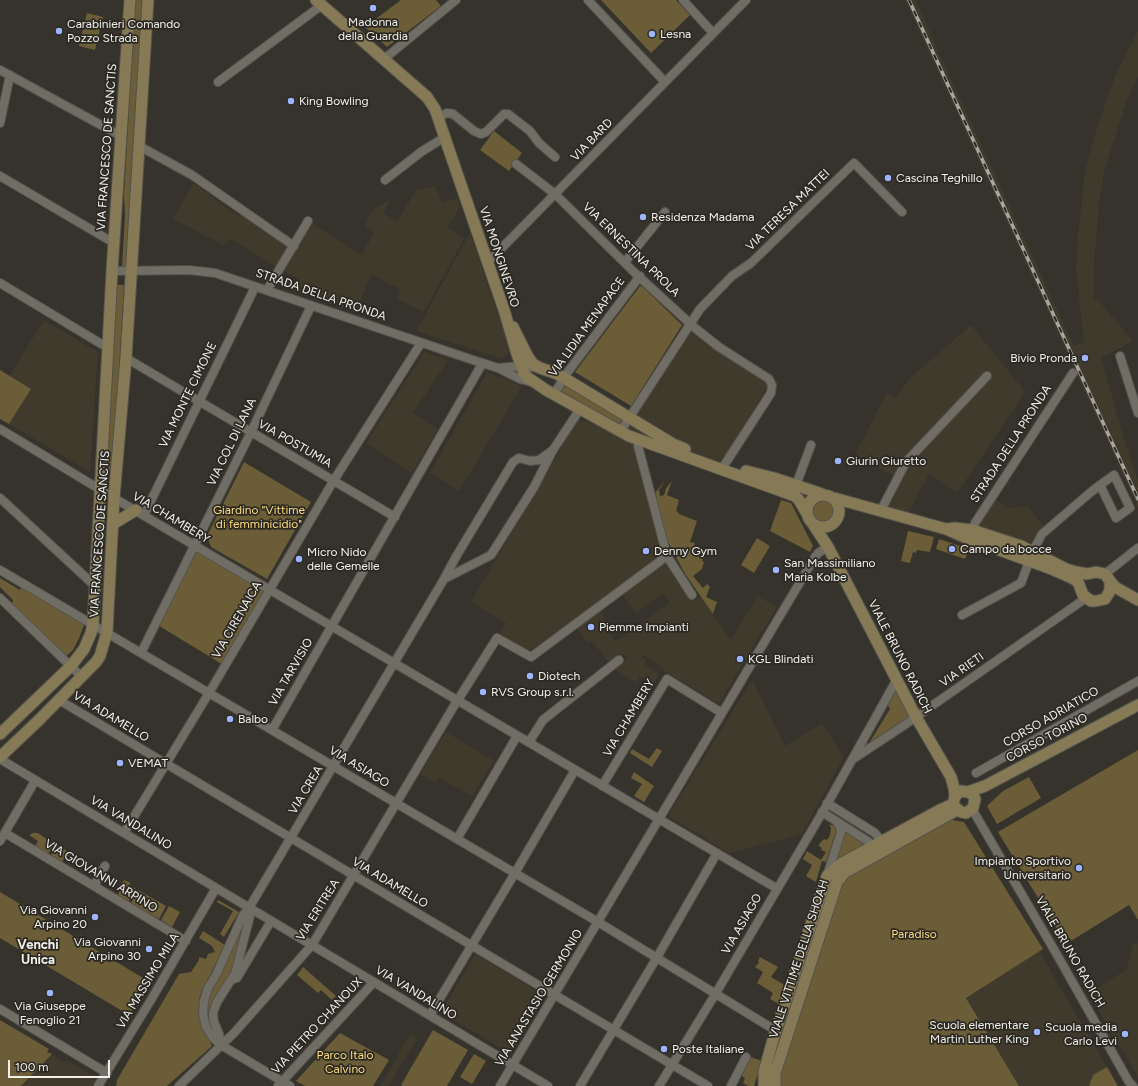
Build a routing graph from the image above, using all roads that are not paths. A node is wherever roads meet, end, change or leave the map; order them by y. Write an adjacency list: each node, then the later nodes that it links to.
1 (130, 0): 16 (street, VIA FRANCESCO DE SANCTIS)
2 (148, 0): 18 (street, VIA FRANCESCO DE SANCTIS)
3 (456, 0): 9 (street)
4 (588, 0): 13 (street)
5 (683, 0): 8 (street)
6 (746, 0): 8 (street, VIA BARD)
7 (319, 2): 9 (street, VIA MONGINEVRO); 12 (street, VIA MONGINEVRO)
8 (714, 33): 13 (street, VIA BARD)
9 (384, 59): 14 (street, VIA MONGINEVRO)
10 (0, 70): 11 (street)
11 (10, 75): 15 (street); 16 (street)
12 (218, 82)
13 (665, 82): 23 (street, VIA BARD)
14 (438, 117): 17 (street, VIA MONGINEVRO); 19 (street)
15 (0, 123)
16 (121, 136): 27 (street, VIA FRANCESCO DE SANCTIS)
17 (445, 137): 22 (street); 30 (street, VIA MONGINEVRO)
18 (139, 146): 28 (street); 32 (street, VIA FRANCESCO DE SANCTIS)
19 (555, 157)
20 (516, 164): 23 (street, VIA ERNESTINA PROLA)
21 (0, 176): 27 (street)
22 (385, 180)
23 (555, 194): 29 (street, VIA ERNESTINA PROLA); 30 (street, VIA BARD)
24 (665, 212): 29 (street, VIA LIDIA MENAPACE)
25 (902, 212): 39 (street, VIA TERESA MATTEI)
26 (308, 221): 28 (street)
27 (114, 243): 31 (street, VIA FRANCESCO DE SANCTIS)
28 (294, 246): 36 (street)
29 (625, 262): 33 (street, VIA ERNESTINA PROLA)
30 (487, 263): 38 (street, VIA MONGINEVRO)
31 (112, 271): 32 (street); 41 (street, VIA FRANCESCO DE SANCTIS)
32 (130, 271): 35 (street, STRADA DELLA PRONDA); 44 (street, VIA FRANCESCO DE SANCTIS)
33 (640, 276): 39 (street, VIA ERNESTINA PROLA); 52 (street, VIA LIDIA MENAPACE)
34 (0, 283): 41 (street)
35 (255, 286): 36 (street, STRADA DELLA PRONDA); 55 (street, VIA MONTE CIMONE)
36 (267, 290): 37 (street, STRADA DELLA PRONDA)
37 (311, 306): 40 (street, STRADA DELLA PRONDA); 60 (street, VIA COL DI LANA)
38 (504, 310): 42 (street, VIA MONGINEVRO); 49 (street)
39 (691, 323): 58 (street, VIA TERESA MATTEI); 65 (street)
40 (421, 343): 45 (street, STRADA DELLA PRONDA); 66 (street, VIA POSTUMIA)
41 (108, 348): 70 (street, VIA FRANCESCO DE SANCTIS)
42 (517, 354): 46 (street); 47 (street, VIA MONGINEVRO)
43 (1120, 356): 57 (street)
44 (126, 358): 55 (street, VIA POSTUMIA); 73 (street, VIA FRANCESCO DE SANCTIS)
45 (482, 364): 48 (street, STRADA DELLA PRONDA); 80 (street)
46 (508, 366): 47 (street, STRADA DELLA PRONDA); 48 (street, STRADA DELLA PRONDA)
47 (521, 366): 49 (street, STRADA DELLA PRONDA); 53 (street, VIA MONGINEVRO)
48 (498, 368): 53 (street, STRADA DELLA PRONDA)
49 (540, 368): 52 (street, STRADA DELLA PRONDA)
50 (1073, 372): 84 (street, STRADA DELLA PRONDA)
51 (988, 376): 77 (street)
52 (564, 378): 54 (street, VIA LIDIA MENAPACE); 58 (street, STRADA DELLA PRONDA)
53 (533, 382): 54 (street, STRADA DELLA PRONDA)
54 (554, 394): 56 (street, STRADA DELLA PRONDA)
55 (199, 401): 60 (street, VIA POSTUMIA); 78 (street, VIA MONTE CIMONE)
56 (580, 409): 61 (street, STRADA DELLA PRONDA); 64 (street)
57 (1138, 414)
58 (630, 417): 61 (street); 65 (street, STRADA DELLA PRONDA)
59 (0, 429): 70 (street, VIA CHAMBERY)
60 (251, 432): 66 (street, VIA POSTUMIA); 85 (street, VIA COL DI LANA)
61 (620, 432): 62 (street, STRADA DELLA PRONDA)
62 (640, 440): 67 (street, STRADA DELLA PRONDA); 88 (street)
63 (811, 445): 68 (street)
64 (554, 450): 93 (street); 93 (street)
65 (725, 464): 67 (street, STRADA DELLA PRONDA)
66 (334, 480): 80 (street); 96 (street, VIA CIRENAICA)
67 (771, 482): 68 (street, STRADA DELLA PRONDA); 76 (street, STRADA DELLA PRONDA)
68 (796, 485): 71 (street, STRADA DELLA PRONDA)
69 (1100, 485): 69 (street); 89 (street)
70 (100, 489): 73 (street, VIA CHAMBERY); 94 (street, VIA FRANCESCO DE SANCTIS)
71 (822, 494): 74 (street); 76 (street)
72 (0, 498): 94 (street)
73 (114, 498): 78 (street, VIA CHAMBERY); 81 (street, VIA FRANCESCO DE SANCTIS)
74 (834, 498): 75 (street); 79 (street)
75 (862, 507): 77 (street); 79 (street)
76 (806, 512): 82 (street)
77 (880, 512): 84 (street)
78 (140, 513): 81 (street); 85 (street, VIA CHAMBERY)
79 (839, 514): 83 (street)
80 (395, 517): 104 (street)
81 (113, 524): 105 (street, VIA FRANCESCO DE SANCTIS)
82 (813, 524): 83 (street); 86 (street, VIALE BRUNO RADICH)
83 (831, 525): 86 (street)
84 (971, 534): 89 (street)
85 (195, 546): 96 (street, VIA CHAMBERY); 106 (street, VIA COL DI LANA)
86 (828, 547): 111 (street, VIALE BRUNO RADICH); 118 (street)
87 (1138, 548): 92 (street)
88 (667, 556): 97 (street); 115 (street)
89 (1031, 556): 91 (street); 95 (street); 102 (street)
90 (0, 570): 103 (street, VIA ASIAGO)
91 (1087, 574): 92 (street); 95 (street)
92 (1107, 578): 100 (street); 101 (street)
93 (444, 580): 108 (street)
94 (95, 586): 103 (street, VIA FRANCESCO DE SANCTIS)
95 (1081, 587): 99 (street)
96 (269, 589): 104 (street, VIA CHAMBERY); 113 (street, VIA CIRENAICA)
97 (692, 595)
98 (0, 598): 109 (street)
99 (1086, 598): 100 (street); 119 (street, VIA RIETI)
100 (1105, 599): 101 (street)
101 (1136, 600)
102 (962, 615)
103 (93, 624): 105 (street, VIA ASIAGO); 109 (street, VIA FRANCESCO DE SANCTIS)
104 (331, 626): 108 (street, VIA CHAMBERY); 120 (street, VIA TARVISIO)
105 (107, 632): 106 (street, VIA ASIAGO); 110 (street, VIA FRANCESCO DE SANCTIS)
106 (142, 653): 113 (street, VIA ASIAGO)
107 (619, 660): 123 (street)
108 (395, 663): 115 (street, VIA CHAMBERY); 127 (street, VIA CREA)
109 (71, 666): 110 (street); 121 (street, VIA FRANCESCO DE SANCTIS)
110 (82, 677): 114 (street, VIA FRANCESCO DE SANCTIS)
111 (896, 681): 119 (street, VIALE BRUNO RADICH); 125 (street, VIA RIETI)
112 (1138, 681): 129 (street, CORSO ADRIATICO)
113 (209, 693): 120 (street, VIA ASIAGO); 126 (street, VIA CIRENAICA)
114 (59, 700): 124 (street, VIA FRANCESCO DE SANCTIS); 126 (street, VIA ADAMELLO)
115 (458, 700): 122 (street, VIA CHAMBERY); 133 (street, VIA ERITREA)
116 (1138, 705): 132 (street, CORSO TORINO)
117 (1138, 710): 134 (street, CORSO TORINO)
118 (722, 712): 131 (street, VIA CHAMBERY); 136 (street)
119 (916, 717): 125 (street, VIA RIETI); 132 (street, VIALE BRUNO RADICH)
120 (272, 730): 127 (street, VIA ASIAGO)
121 (0, 734)
122 (518, 736): 123 (street, VIA CHAMBERY); 143 (street)
123 (529, 742): 128 (street, VIA CHAMBERY)
124 (0, 758): 130 (street, VIA VANDALINO)
125 (851, 760): 135 (street, VIA RIETI)
126 (166, 764): 140 (street, VIA CIRENAICA); 142 (street, VIA ADAMELLO)
127 (334, 766): 133 (street, VIA ASIAGO); 142 (street, VIA CREA)
128 (575, 770): 131 (street, VIA CHAMBERY); 148 (street)
129 (976, 773)
130 (35, 781): 139 (street); 140 (street, VIA VANDALINO)
131 (602, 786): 136 (street, VIA CHAMBERY)
132 (960, 799): 134 (street); 134 (street); 141 (street, VIALE VITTIME DELLA SHOAH); 145 (street, VIALE VITTIME DELLA SHOAH)
133 (396, 803): 143 (street, VIA ASIAGO); 149 (street, VIA ERITREA)
134 (973, 807): 185 (street, VIALE BRUNO RADICH)
135 (825, 808): 137 (street); 138 (street); 153 (street, VIA ASIAGO)
136 (659, 819): 146 (street, VIA CHAMBERY); 156 (street)
137 (835, 820): 145 (street); 150 (street, VIALE VITTIME DELLA SHOAH)
138 (872, 831): 141 (street); 145 (street)
139 (5, 833): 144 (street); 151 (street, VIA GIOVANNI ARPINO)
140 (124, 833): 152 (street, VIA VANDALINO)
141 (893, 835): 145 (street, VIALE VITTIME DELLA SHOAH)
142 (291, 838): 149 (street, VIA ADAMELLO); 154 (street, VIA CREA)
143 (457, 839): 148 (street, VIA ASIAGO)
144 (0, 841)
145 (879, 848): 150 (street, VIALE VITTIME DELLA SHOAH); 184 (street, VIALE VITTIME DELLA SHOAH)
146 (717, 853): 153 (street, VIA CHAMBERY); 160 (street)
147 (105, 866): 151 (street)
148 (515, 873): 156 (street, VIA ASIAGO); 159 (street)
149 (354, 875): 158 (street, VIA ERITREA); 159 (street, VIA ADAMELLO)
150 (827, 876): 183 (street, VIALE VITTIME DELLA SHOAH)
151 (94, 886): 157 (street, VIA GIOVANNI ARPINO)
152 (216, 888): 154 (street, VIA VANDALINO); 157 (street, VIA MASSIMO MILA)
153 (776, 888): 163 (street, VIA ASIAGO)
154 (250, 908): 155 (street, VIA VANDALINO); 161 (street); 169 (street)
155 (271, 921): 158 (street, VIA VANDALINO); 161 (street)
156 (598, 922): 160 (street, VIA ASIAGO); 164 (street, VIA ANASTASIO GERMONIO)
157 (186, 941): 173 (street, VIA MASSIMO MILA)
158 (312, 945): 162 (street, VIA VANDALINO); 169 (street, VIA ERITREA)
159 (472, 945): 164 (street, VIA ADAMELLO); 166 (street)
160 (656, 959): 163 (street, VIA ASIAGO); 168 (street)
161 (231, 980): 169 (street)
162 (374, 982): 166 (street, VIA VANDALINO); 174 (street, VIA PIETRO CHANOUX)
163 (716, 993): 167 (street); 171 (street)
164 (555, 995): 168 (street, VIA ADAMELLO); 172 (street, VIA ANASTASIO GERMONIO)
165 (0, 1009): 173 (street)
166 (430, 1015): 172 (street, VIA VANDALINO)
167 (770, 1027)
168 (613, 1030): 171 (street, VIA ADAMELLO); 179 (street)
169 (221, 1045): 174 (street); 176 (street, VIA ERITREA)
170 (746, 1058): 182 (street)
171 (672, 1064): 180 (street); 181 (street, VIA ADAMELLO)
172 (513, 1065): 177 (street, VIA ANASTASIO GERMONIO); 178 (street, VIA VANDALINO)
173 (107, 1073): 175 (street, VIA MASSIMO MILA)
174 (284, 1085)
175 (98, 1086)
176 (179, 1086)
177 (500, 1086)
178 (548, 1086)
179 (580, 1086)
180 (659, 1086)
181 (708, 1086)
182 (731, 1086)
183 (764, 1086)
184 (775, 1086)
185 (1133, 1086)

